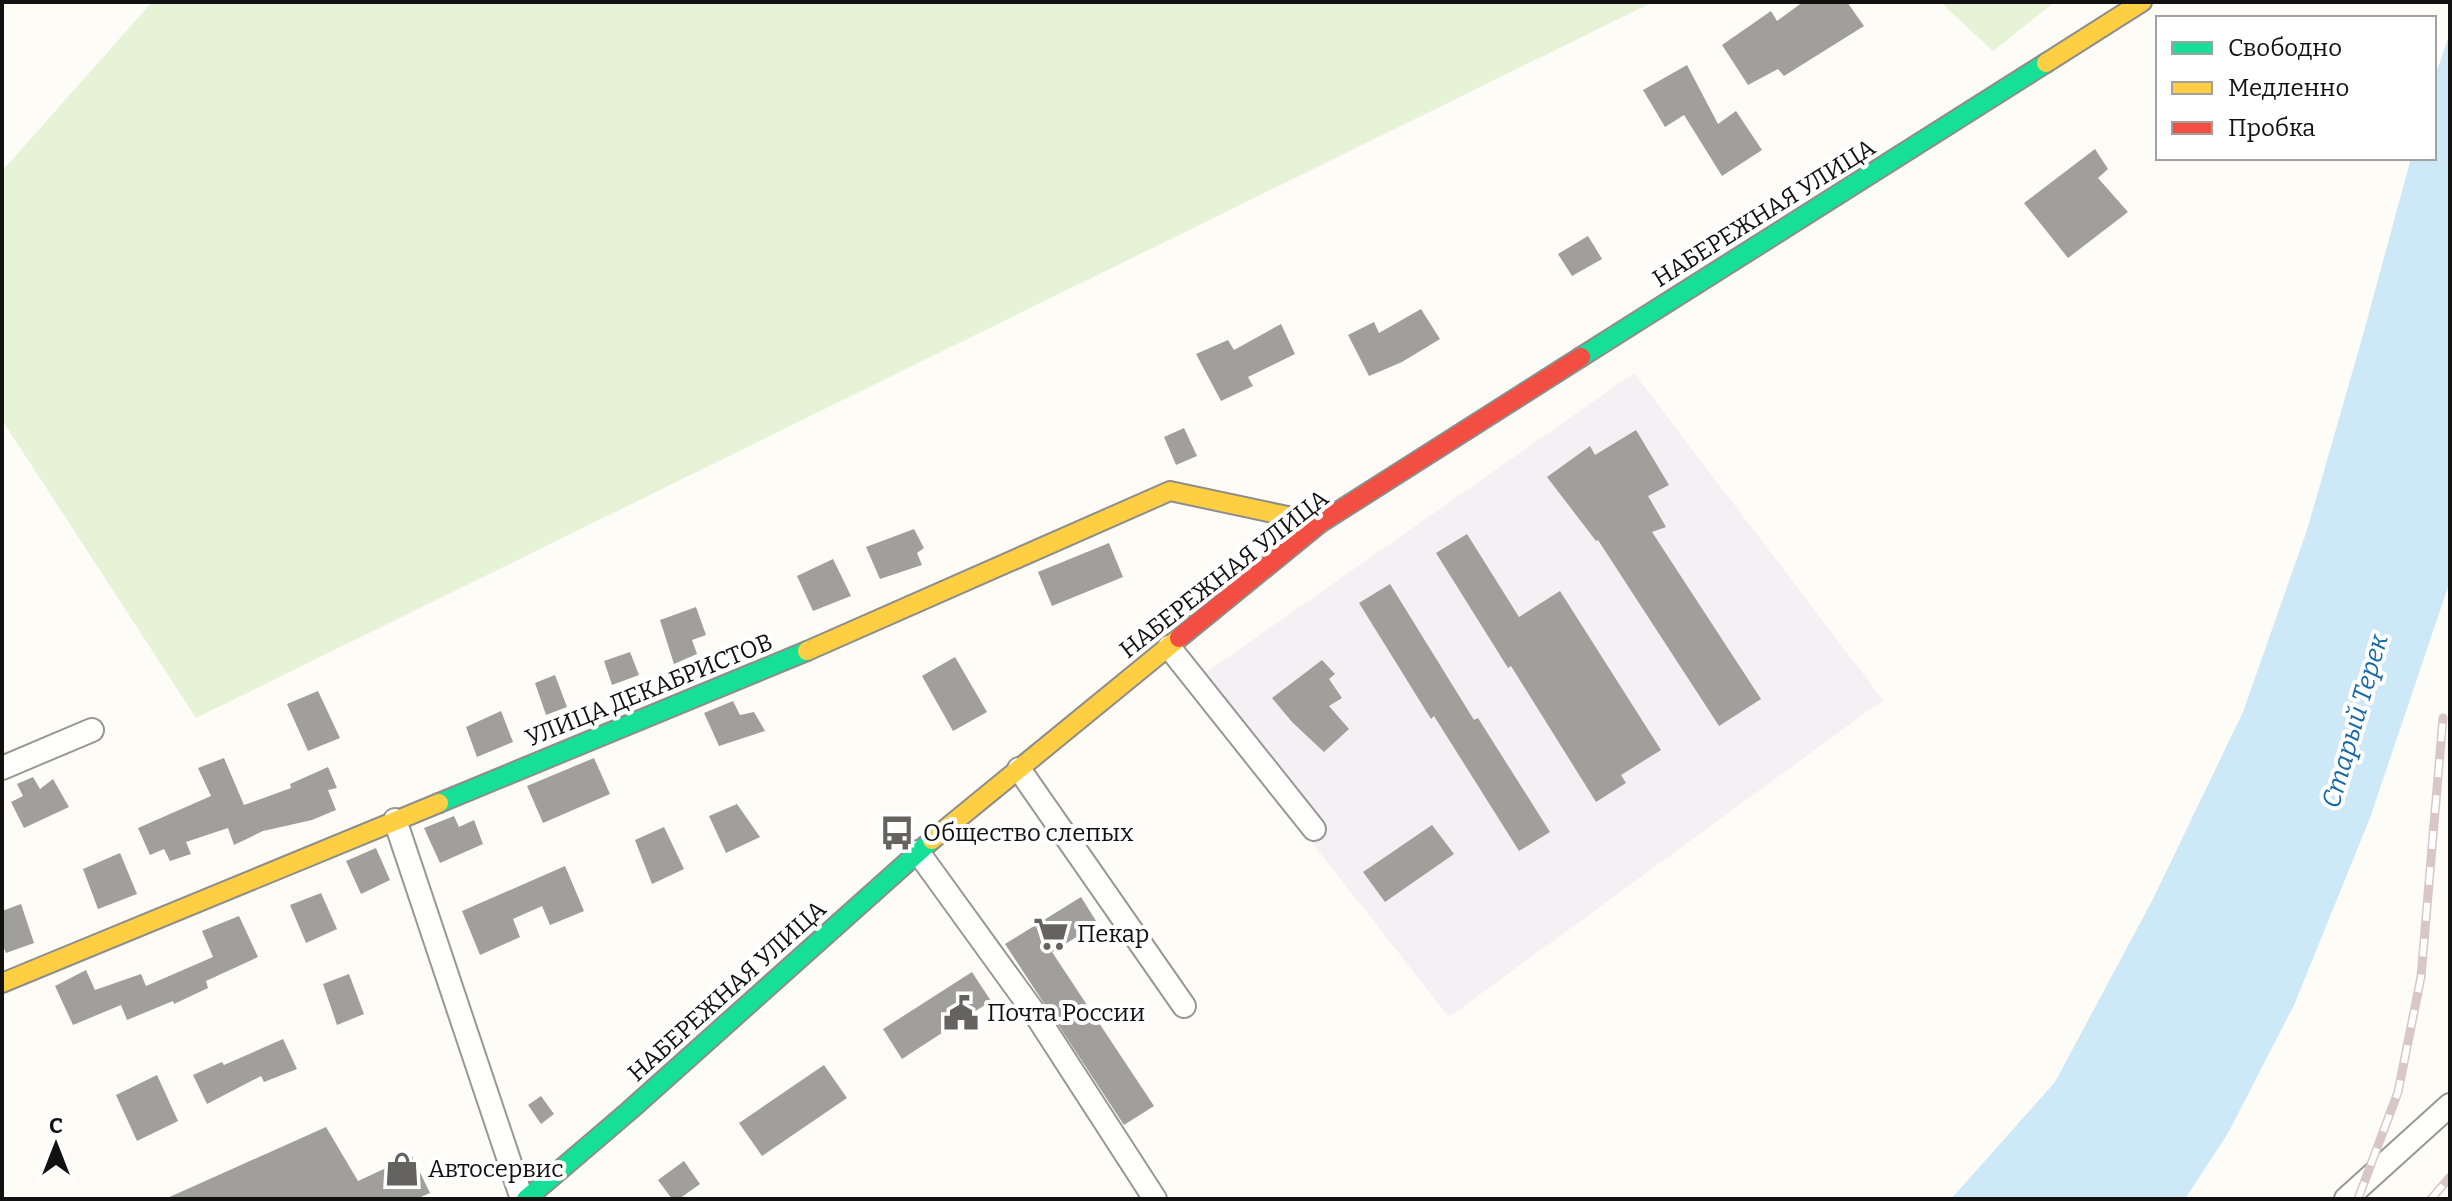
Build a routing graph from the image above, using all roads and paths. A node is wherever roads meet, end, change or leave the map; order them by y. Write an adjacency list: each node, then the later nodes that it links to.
1 (2142, 2): 2 (main road, НАБЕРЕЖНАЯ УЛИЦА)
2 (1320, 523): 3 (main road, НАБЕРЕЖНАЯ УЛИЦА); 7 (main road, УЛИЦА ДЕКАБРИСТОВ)
3 (1169, 647): 6 (main road, НАБЕРЕЖНАЯ УЛИЦА); 8 (street)
4 (92, 730): 5 (street)
5 (2, 768)
6 (1019, 769): 9 (main road, НАБЕРЕЖНАЯ УЛИЦА); 11 (street)
7 (395, 820): 10 (main road, УЛИЦА ДЕКАБРИСТОВ); 13 (street)
8 (1314, 829)
9 (918, 852): 13 (main road, НАБЕРЕЖНАЯ УЛИЦА); 14 (street)
10 (2, 983)
11 (1184, 1006)
12 (2450, 1105): 15 (street)
13 (524, 1199)
14 (1155, 1199)
15 (2346, 1199)

